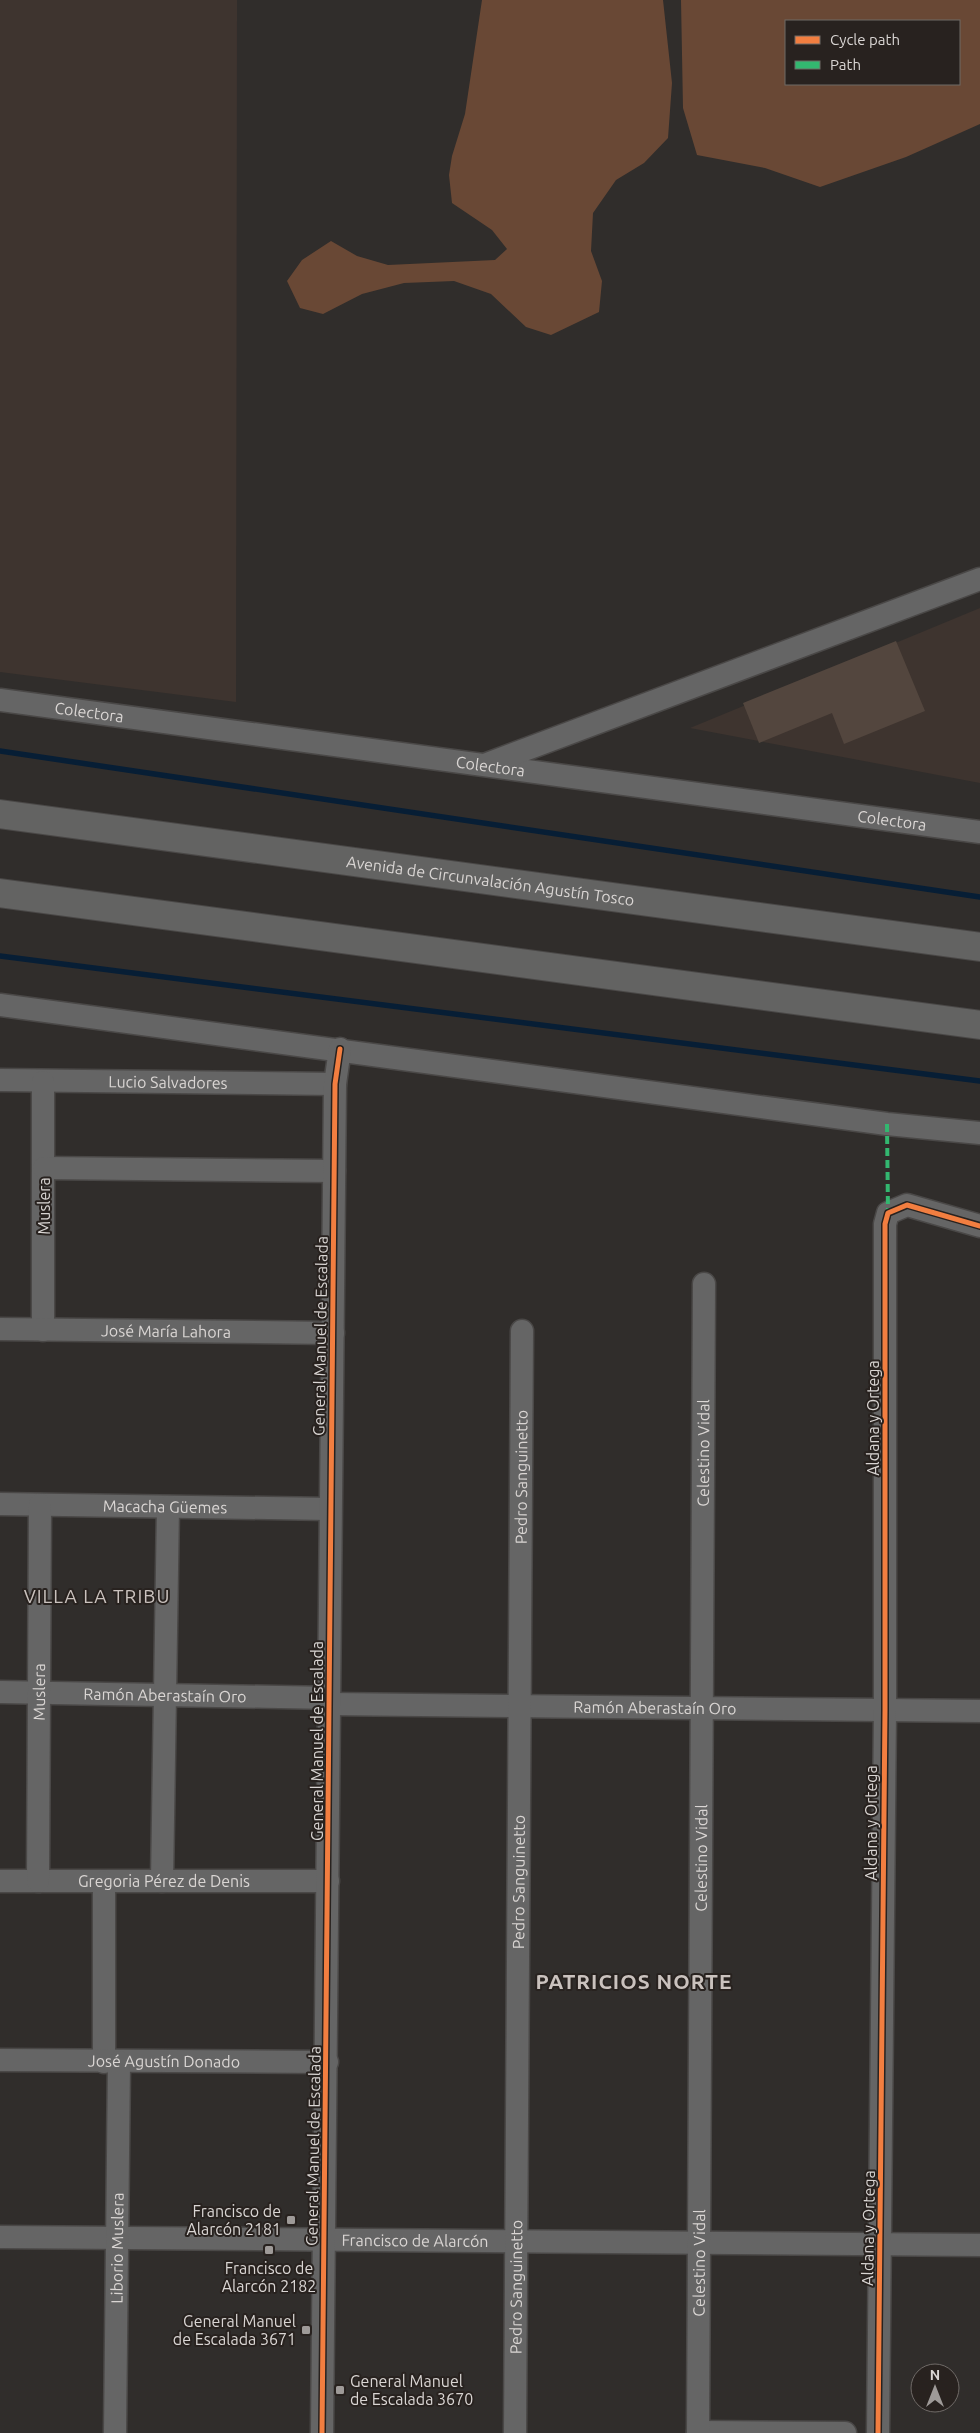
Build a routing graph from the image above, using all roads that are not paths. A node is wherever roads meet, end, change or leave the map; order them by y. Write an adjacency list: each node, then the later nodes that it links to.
1 (980, 579): 3 (street)
2 (0, 700): 3 (street, Colectora)
3 (484, 765): 5 (street, Colectora)
4 (0, 814): 7 (highway, Avenida de Circunvalación Agustín Tosco)
5 (980, 832)
6 (7, 894): 9 (highway)
7 (980, 947)
8 (0, 1005): 10 (street)
9 (980, 1025)
10 (340, 1049): 13 (street, General Manuel de Escalada); 14 (street)
11 (0, 1080): 12 (street, Lucio Salvadores)
12 (43, 1082): 13 (street, Lucio Salvadores); 15 (street, Muslera)
13 (335, 1084): 16 (street, General Manuel de Escalada)
14 (980, 1133)
15 (44, 1168): 16 (street); 20 (street, Muslera)
16 (334, 1171): 22 (street, General Manuel de Escalada)
17 (980, 1226): 33 (street, Aldana y Ortega)
18 (704, 1284): 32 (street, Celestino Vidal)
19 (0, 1330): 20 (street, José María Lahora)
20 (44, 1330): 22 (street, José María Lahora)
21 (522, 1331): 31 (street, Pedro Sanguinetto)
22 (333, 1333): 26 (street, General Manuel de Escalada)
23 (0, 1504): 24 (street, Macacha Güemes)
24 (40, 1505): 25 (street, Macacha Güemes); 28 (street, Muslera)
25 (168, 1507): 26 (street, Macacha Güemes); 29 (street)
26 (330, 1509): 30 (street, General Manuel de Escalada)
27 (0, 1692): 28 (street, Ramón Aberastaín Oro)
28 (41, 1692): 29 (street, Ramón Aberastaín Oro); 36 (street, Muslera)
29 (165, 1695): 30 (street, Ramón Aberastaín Oro); 37 (street)
30 (330, 1701): 31 (street, Ramón Aberastaín Oro); 38 (street, General Manuel de Escalada)
31 (518, 1706): 32 (street, Ramón Aberastaín Oro); 46 (street, Pedro Sanguinetto)
32 (701, 1708): 33 (street, Ramón Aberastaín Oro); 47 (street, Celestino Vidal)
33 (885, 1710): 34 (street, Ramón Aberastaín Oro); 48 (street, Aldana y Ortega)
34 (980, 1711)
35 (0, 1881): 36 (street, Gregoria Pérez de Denis)
36 (38, 1881): 39 (street, Gregoria Pérez de Denis)
37 (162, 1881): 38 (street, Gregoria Pérez de Denis); 39 (street, Gregoria Pérez de Denis)
38 (328, 1881): 42 (street, General Manuel de Escalada)
39 (104, 1882): 41 (street, Liborio Muslera)
40 (0, 2060): 41 (street, José Agustín Donado)
41 (111, 2062): 42 (street, José Agustín Donado); 44 (street, Liborio Muslera)
42 (327, 2062): 45 (street, General Manuel de Escalada)
43 (0, 2237): 44 (street, Francisco de Alarcón)
44 (117, 2239): 45 (street, Francisco de Alarcón); 51 (street, Liborio Muslera)
45 (324, 2241): 46 (street, Francisco de Alarcón); 52 (street, General Manuel de Escalada)
46 (516, 2242): 47 (street, Francisco de Alarcón); 53 (street, Pedro Sanguinetto)
47 (700, 2243): 48 (street, Francisco de Alarcón); 50 (street, Celestino Vidal)
48 (881, 2244): 49 (street, Francisco de Alarcón); 55 (street, Aldana y Ortega)
49 (980, 2245)
50 (698, 2432): 54 (street)
51 (115, 2433)
52 (322, 2433)
53 (515, 2433)
54 (845, 2433)
55 (878, 2433)

